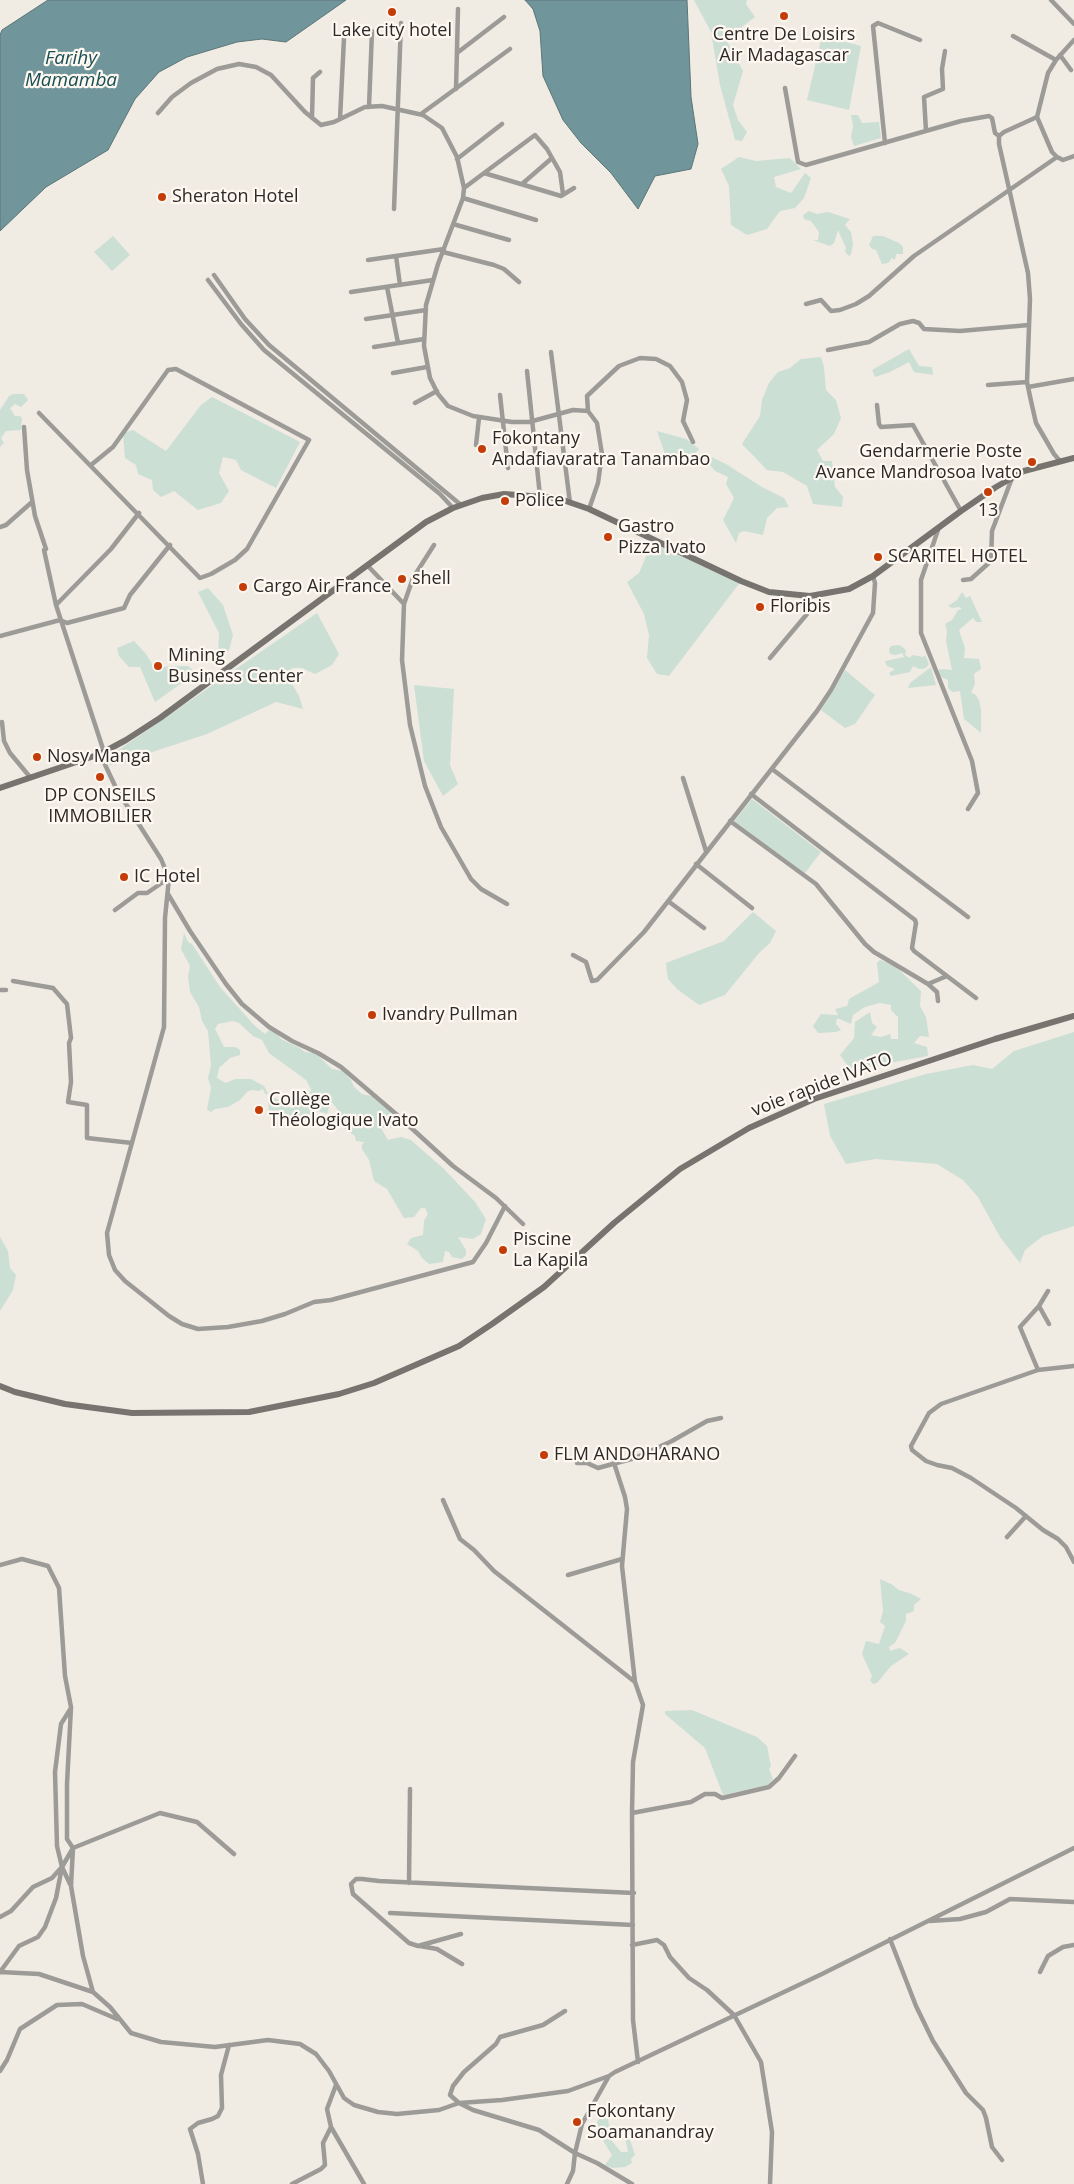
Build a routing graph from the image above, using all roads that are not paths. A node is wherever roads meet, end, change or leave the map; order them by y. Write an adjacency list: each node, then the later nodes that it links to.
1 (1051, 0): 5 (street)
2 (458, 10): 13 (street)
3 (504, 17): 13 (street)
4 (401, 22): 21 (street)
5 (1074, 24)
6 (372, 31): 20 (street)
7 (1013, 36): 15 (street)
8 (344, 38): 26 (street)
9 (920, 40): 30 (street)
10 (1074, 40): 14 (street)
11 (510, 50): 19 (street)
12 (945, 51): 28 (street)
13 (457, 53): 19 (street)
14 (1060, 56): 15 (street); 16 (street)
15 (1056, 60): 24 (street)
16 (1071, 70)
17 (320, 72): 25 (street)
18 (785, 88): 30 (street)
19 (456, 89): 23 (street)
20 (369, 107): 21 (street); 26 (street)
21 (398, 108): 23 (street); 42 (street)
22 (158, 113): 25 (street)
23 (421, 114): 34 (street)
24 (1037, 117): 29 (street); 33 (street)
25 (312, 118): 26 (street)
26 (340, 119)
27 (502, 124): 34 (street)
28 (926, 131): 29 (street); 30 (street)
29 (999, 136): 39 (street)
30 (885, 143)
31 (1074, 156): 33 (street)
32 (552, 158): 35 (street); 36 (street); 40 (street)
33 (1057, 158): 39 (street)
34 (457, 159): 37 (street)
35 (484, 173): 36 (street); 37 (street)
36 (522, 184): 40 (street)
37 (464, 188): 41 (street)
38 (574, 188): 40 (street)
39 (1009, 190): 56 (street); 60 (street)
40 (563, 194)
41 (463, 198): 43 (street); 44 (street)
42 (394, 209)
43 (536, 220)
44 (453, 224): 45 (street); 46 (street)
45 (509, 240)
46 (443, 250): 47 (street); 51 (street); 52 (street)
47 (396, 256): 48 (street); 53 (street)
48 (368, 260)
49 (214, 275): 93 (street)
50 (208, 280): 94 (street)
51 (433, 280): 53 (street); 57 (street)
52 (519, 282)
53 (400, 285): 54 (street)
54 (387, 287): 55 (street); 58 (street)
55 (351, 292)
56 (806, 304)
57 (426, 310): 58 (street); 61 (street)
58 (392, 315): 59 (street); 62 (street)
59 (366, 319)
60 (1029, 325): 64 (street); 70 (street)
61 (424, 339): 62 (street); 66 (street)
62 (398, 343): 63 (street)
63 (374, 347)
64 (828, 350)
65 (551, 352): 78 (street)
66 (427, 367): 68 (street); 72 (street)
67 (527, 371): 81 (street)
68 (393, 373)
69 (1074, 379): 70 (street)
70 (1028, 384): 71 (street); 86 (street)
71 (988, 385)
72 (437, 391): 74 (street); 79 (street)
73 (500, 395): 80 (street)
74 (415, 404)
75 (877, 405): 96 (street)
76 (588, 411): 78 (street); 83 (street); 95 (street)
77 (38, 413): 87 (street)
78 (560, 413): 81 (street); 92 (street)
79 (479, 418): 80 (street); 84 (street)
80 (503, 421): 81 (street); 88 (street)
81 (532, 421): 90 (street)
82 (24, 427): 91 (street)
83 (692, 442)
84 (476, 445)
85 (1074, 458): 86 (main road)
86 (1060, 461): 89 (main road)
87 (91, 465): 97 (street); 101 (street)
88 (508, 468)
89 (1012, 478): 96 (main road); 104 (street)
90 (540, 496): 92 (main road); 93 (main road)
91 (32, 502): 98 (street); 107 (street)
92 (570, 503): 95 (main road)
93 (461, 505): 94 (main road)
94 (453, 508): 102 (main road)
95 (589, 509): 105 (main road)
96 (960, 511): 99 (main road)
97 (139, 513): 101 (street); 107 (street)
98 (0, 527)
99 (939, 527): 103 (main road); 118 (street)
100 (434, 544): 106 (street)
101 (170, 545): 108 (street)
102 (367, 565): 106 (street); 112 (main road)
103 (873, 576): 105 (main road); 113 (street)
104 (963, 580)
105 (810, 596): 110 (street)
106 (404, 604): 125 (street)
107 (56, 605): 108 (street)
108 (60, 620): 109 (street); 112 (street)
109 (0, 636)
110 (770, 658)
111 (2, 722): 114 (street)
112 (102, 753): 114 (main road); 122 (street)
113 (772, 769): 117 (street); 128 (street)
114 (30, 777): 116 (main road)
115 (682, 778): 120 (street)
116 (0, 788)
117 (751, 794): 119 (street); 131 (street)
118 (968, 809)
119 (730, 821): 120 (street); 133 (street)
120 (706, 851): 121 (street)
121 (696, 864): 124 (street); 126 (street)
122 (169, 878): 123 (street); 127 (street)
123 (168, 894): 137 (street); 138 (street)
124 (668, 900): 129 (street); 130 (street)
125 (508, 904)
126 (752, 908)
127 (115, 910)
128 (968, 918)
129 (704, 928)
130 (573, 955)
131 (947, 976): 133 (street); 134 (street)
132 (13, 981): 137 (street)
133 (928, 984): 135 (street)
134 (976, 998)
135 (938, 1001)
136 (1074, 1016): 145 (main road, voie rapide IVATO)
137 (132, 1143): 138 (street)
138 (505, 1206): 139 (street)
139 (523, 1224)
140 (1048, 1291): 141 (street)
141 (1039, 1306): 142 (street); 144 (street)
142 (1049, 1324)
143 (1074, 1366): 144 (street)
144 (1038, 1370): 150 (street)
145 (0, 1386)
146 (721, 1418): 148 (street)
147 (577, 1463): 148 (street)
148 (614, 1463): 152 (street)
149 (443, 1500): 156 (street)
150 (1026, 1516): 151 (street); 153 (street)
151 (1007, 1537)
152 (622, 1559): 155 (street); 156 (street)
153 (1074, 1562)
154 (0, 1565): 157 (street)
155 (568, 1575)
156 (635, 1682): 160 (street)
157 (71, 1707): 161 (street); 164 (street)
158 (794, 1756): 160 (street)
159 (410, 1788): 165 (street)
160 (632, 1813): 167 (street)
161 (73, 1848): 163 (street); 164 (street); 166 (street)
162 (1074, 1848): 171 (street)
163 (234, 1854)
164 (62, 1867): 166 (street); 170 (street); 179 (street)
165 (409, 1883): 167 (street); 177 (street)
166 (71, 1886): 181 (street)
167 (634, 1893): 172 (street)
168 (1074, 1902): 171 (street)
169 (390, 1913): 172 (street)
170 (0, 1917)
171 (926, 1921): 174 (street)
172 (633, 1925): 175 (street)
173 (461, 1934): 177 (street)
174 (890, 1939): 183 (street); 193 (street)
175 (632, 1945): 183 (street); 186 (street)
176 (1074, 1945): 180 (street)
177 (418, 1946): 178 (street)
178 (462, 1964)
179 (0, 1972): 181 (street)
180 (1040, 1972)
181 (93, 1992): 184 (street)
182 (565, 2011): 190 (street)
183 (734, 2015): 186 (street); 199 (street)
184 (118, 2019): 185 (street); 187 (street)
185 (228, 2045): 189 (street); 194 (street)
186 (638, 2062): 188 (street)
187 (0, 2071)
188 (609, 2076): 190 (street); 192 (street)
189 (336, 2085): 190 (street); 191 (street)
190 (459, 2103): 192 (street)
191 (332, 2127): 195 (street); 196 (street)
192 (574, 2153): 197 (street); 198 (street)
193 (1002, 2160)
194 (203, 2184)
195 (292, 2184)
196 (364, 2184)
197 (567, 2184)
198 (632, 2184)
199 (770, 2184)

